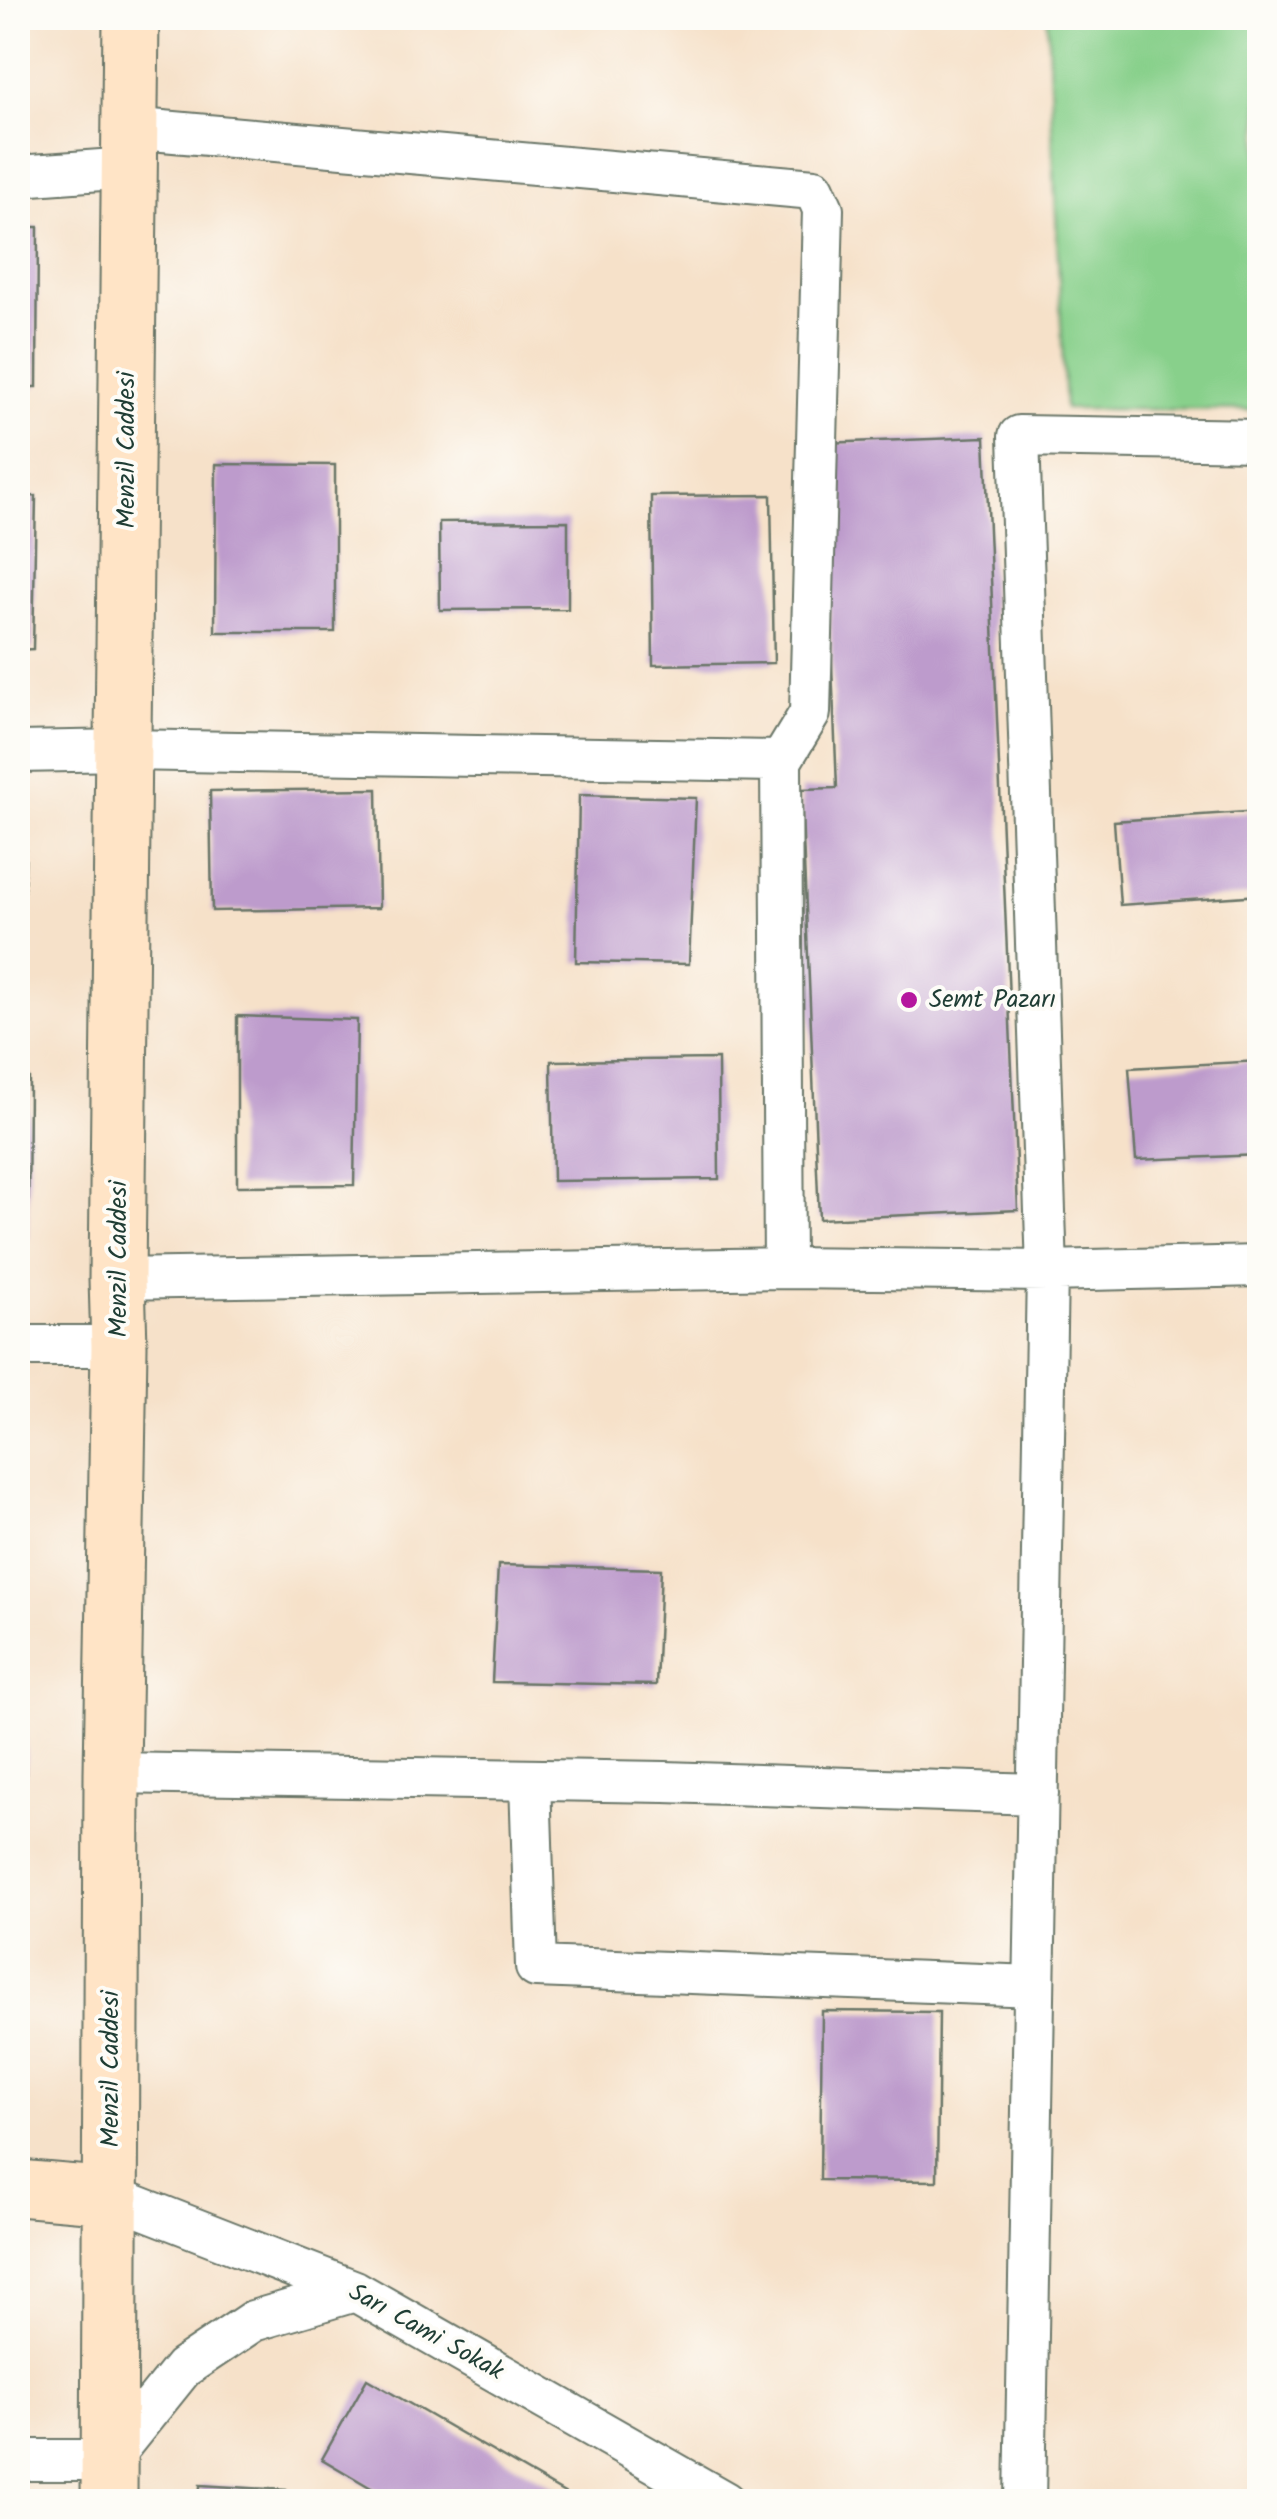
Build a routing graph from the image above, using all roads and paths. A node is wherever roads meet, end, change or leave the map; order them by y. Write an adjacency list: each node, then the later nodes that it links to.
1 (130, 18): 2 (street, Menzil Caddesi)
2 (129, 148): 3 (street); 5 (street, Menzil Caddesi); 7 (street)
3 (18, 176)
4 (1260, 440): 10 (street)
5 (124, 750): 6 (street); 7 (street); 11 (street, Menzil Caddesi)
6 (18, 752)
7 (781, 762): 9 (street)
8 (1260, 1266): 10 (street)
9 (784, 1268): 10 (street); 11 (street)
10 (1047, 1272): 16 (street)
11 (117, 1279): 13 (street, Menzil Caddesi)
12 (18, 1346): 13 (street)
13 (119, 1346): 14 (street, Menzil Caddesi)
14 (112, 1773): 15 (street); 19 (street, Menzil Caddesi)
15 (530, 1780): 16 (street); 17 (street)
16 (1038, 1794): 17 (street)
17 (1033, 1986): 24 (street)
18 (18, 2188): 19 (street)
19 (111, 2196): 20 (street, Sarı Cami Sokak); 22 (street, Menzil Caddesi)
20 (355, 2291): 22 (street); 23 (street, Sarı Cami Sokak)
21 (18, 2460): 22 (street)
22 (109, 2481)
23 (725, 2502)
24 (1025, 2502)

